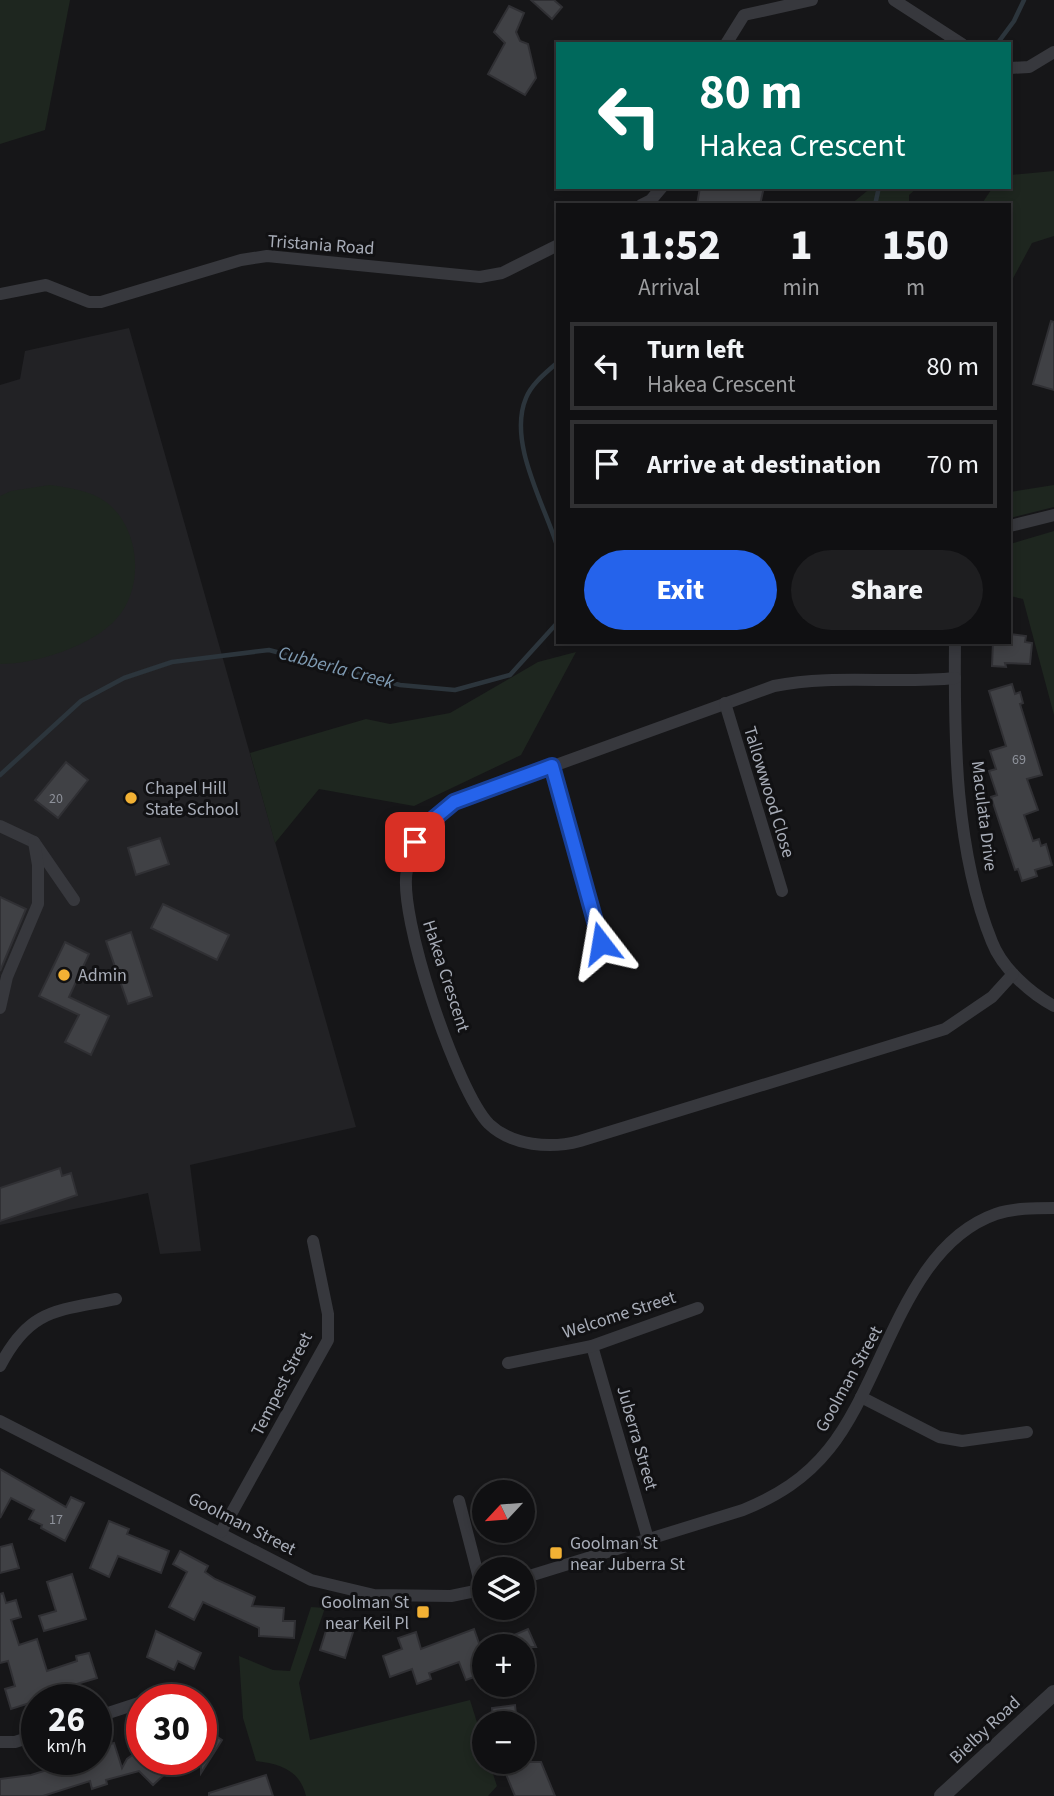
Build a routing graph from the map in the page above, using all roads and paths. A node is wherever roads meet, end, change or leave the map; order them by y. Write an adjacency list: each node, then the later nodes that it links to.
1 (812, 0): 3 (street)
2 (894, 0): 4 (street)
3 (727, 42)
4 (959, 42)
5 (1054, 52): 6 (street)
6 (1011, 68)
7 (660, 189): 8 (street)
8 (645, 203)
9 (556, 246): 10 (street, Tristania Road)
10 (0, 294)
11 (1054, 515): 12 (street)
12 (1011, 526)
13 (955, 644): 14 (street, Maculata Drive)
14 (955, 678): 15 (street, Hakea Crescent); 22 (street, Maculata Drive)
15 (725, 703): 16 (street, Hakea Crescent); 19 (street, Tallowwood Close)
16 (552, 766): 21 (street); 22 (street, Hakea Crescent)
17 (0, 826): 18 (street)
18 (34, 842): 20 (street); 24 (street)
19 (782, 891)
20 (74, 900)
21 (601, 943)
22 (1013, 974): 23 (street, Maculata Drive)
23 (1054, 1006)
24 (0, 1008)
25 (1054, 1208): 32 (street, Goolman Street)
26 (313, 1241): 36 (street, Tempest Street)
27 (116, 1298): 31 (street)
28 (698, 1308): 29 (street, Welcome Street)
29 (592, 1346): 30 (street, Welcome Street); 37 (street, Juberra Street)
30 (508, 1363)
31 (0, 1366)
32 (861, 1396): 34 (street); 37 (street, Goolman Street)
33 (0, 1421): 36 (street, Goolman Street)
34 (1027, 1432)
35 (459, 1501): 38 (street)
36 (221, 1532): 40 (street, Goolman Street)
37 (648, 1539): 39 (street, Goolman Street)
38 (474, 1557)
39 (535, 1574)
40 (472, 1591)
41 (1054, 1693): 44 (street, Bielby Road)
42 (21, 1740): 43 (street)
43 (0, 1742)
44 (942, 1796)

